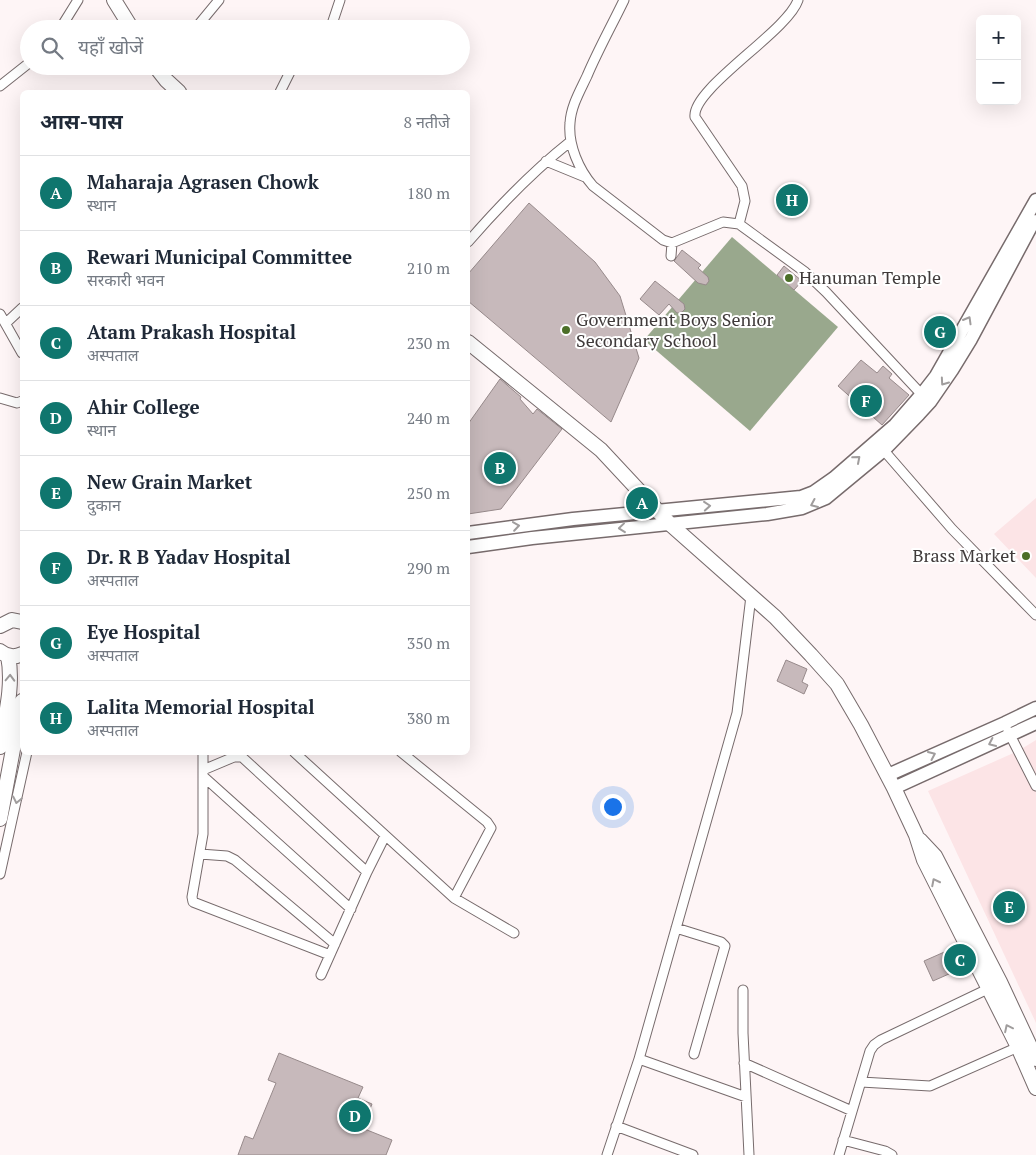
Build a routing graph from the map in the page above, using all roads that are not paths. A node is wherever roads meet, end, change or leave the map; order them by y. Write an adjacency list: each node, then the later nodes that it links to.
1 (78, 0): 7 (street)
2 (114, 0): 8 (main road)
3 (219, 0): 9 (street)
4 (340, 0): 10 (street)
5 (624, 0): 17 (street)
6 (798, 0): 22 (street)
7 (66, 20)
8 (126, 20)
9 (202, 20)
10 (333, 20)
11 (20, 70): 14 (street)
12 (165, 75): 15 (main road)
13 (288, 75): 16 (street)
14 (0, 86)
15 (177, 90)
16 (281, 90)
17 (571, 141): 18 (street); 19 (street)
18 (546, 161): 19 (street); 23 (street)
19 (585, 177): 24 (street)
20 (1036, 200): 32 (main road, one-way to 20)
21 (1036, 217): 32 (main road, one-way to 32)
22 (739, 224): 24 (street); 32 (street)
23 (470, 240)
24 (672, 243): 25 (street)
25 (671, 256)
26 (20, 310): 28 (street)
27 (0, 314): 28 (street)
28 (6, 323): 30 (street)
29 (470, 344): 35 (main road)
30 (20, 350)
31 (0, 398): 33 (street)
32 (926, 398): 34 (main road)
33 (20, 402)
34 (880, 446): 35 (main road, one-way to 34); 36 (main road, one-way to 36); 40 (street)
35 (658, 510): 36 (main road); 37 (main road, one-way to 35)
36 (670, 524): 38 (main road, one-way to 38); 39 (main road)
37 (470, 533)
38 (470, 547)
39 (751, 596): 55 (main road); 64 (street)
40 (1035, 613)
41 (20, 622): 42 (main road)
42 (0, 626)
43 (2, 654): 44 (main road); 49 (main road, one-way to 43)
44 (20, 655)
45 (1036, 708): 48 (main road)
46 (20, 713): 57 (main road)
47 (1036, 723): 48 (main road)
48 (1008, 729): 55 (main road); 56 (street)
49 (0, 747)
50 (26, 755): 61 (street, one-way to 61)
51 (203, 755): 54 (street)
52 (297, 755): 58 (street)
53 (405, 755): 62 (street)
54 (203, 774): 59 (street); 60 (street); 63 (street)
55 (891, 782): 69 (main road)
56 (1036, 786)
57 (0, 819)
58 (385, 836): 60 (street); 62 (street)
59 (200, 854): 66 (street); 67 (street)
60 (366, 872): 63 (street)
61 (0, 874)
62 (454, 898): 65 (street)
63 (351, 909): 66 (street)
64 (676, 928): 72 (street); 73 (street)
65 (514, 933)
66 (335, 944): 67 (street)
67 (330, 954): 68 (street)
68 (321, 975)
69 (994, 985): 71 (main road, one-way to 69); 74 (main road); 76 (street)
70 (743, 990): 75 (street)
71 (1018, 1047): 76 (street); 77 (main road)
72 (694, 1054)
73 (639, 1059): 78 (street); 80 (street)
74 (1036, 1060)
75 (744, 1063): 78 (street); 79 (street)
76 (861, 1082): 79 (street)
77 (1036, 1088)
78 (746, 1097): 84 (street)
79 (852, 1111): 81 (street)
80 (616, 1126): 82 (street); 83 (street)
81 (843, 1140): 85 (street); 86 (street)
82 (607, 1155)
83 (693, 1155)
84 (749, 1155)
85 (839, 1155)
86 (892, 1155)

